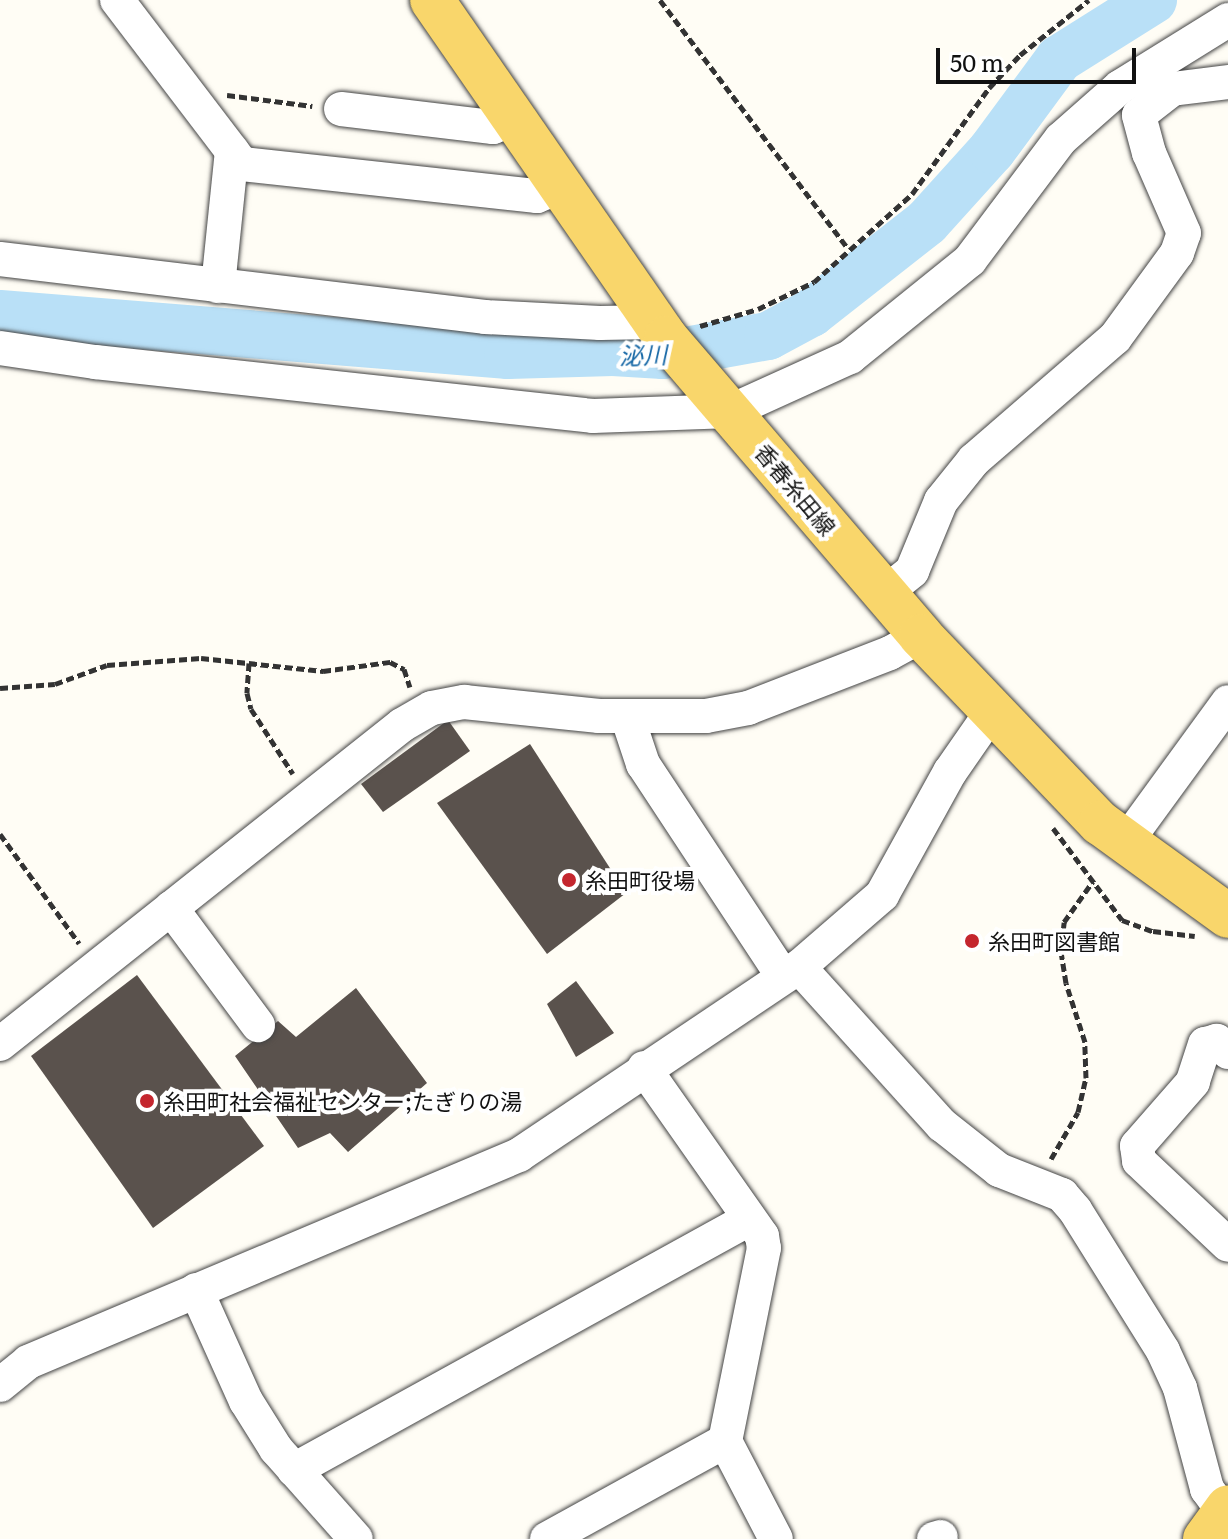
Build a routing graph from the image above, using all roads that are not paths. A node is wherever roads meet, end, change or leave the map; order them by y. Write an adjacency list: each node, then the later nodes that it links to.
1 (117, 0): 9 (street)
2 (432, 0): 8 (main road, 香春糸田線)
3 (1228, 20): 4 (street)
4 (1127, 82): 7 (street); 15 (street)
5 (1228, 82): 7 (street)
6 (341, 109): 8 (street)
7 (1139, 115): 16 (street)
8 (514, 118): 10 (main road, 香春糸田線)
9 (232, 151): 10 (street); 12 (street)
10 (562, 186): 13 (main road, 香春糸田線)
11 (0, 259): 12 (street)
12 (218, 286): 13 (street)
13 (660, 330): 15 (main road, 香春糸田線)
14 (0, 348): 15 (street)
15 (731, 411): 16 (main road, 香春糸田線)
16 (885, 593): 17 (main road, 香春糸田線)
17 (921, 636): 19 (main road, 香春糸田線); 20 (street)
18 (1228, 702): 21 (street)
19 (993, 710): 21 (main road, 香春糸田線); 24 (street)
20 (627, 716): 22 (street); 24 (street)
21 (1126, 842): 23 (main road, 香春糸田線)
22 (171, 908): 25 (street); 26 (street)
23 (1228, 916)
24 (791, 972): 28 (street); 35 (street)
25 (258, 1025)
26 (0, 1044)
27 (1228, 1052): 30 (street)
28 (644, 1068): 29 (street); 31 (street)
29 (749, 1219): 33 (street); 34 (street)
30 (1228, 1245)
31 (196, 1290): 32 (street); 34 (street)
32 (0, 1385)
33 (725, 1441): 37 (street); 38 (street)
34 (294, 1470): 36 (street)
35 (1219, 1519)
36 (356, 1539)
37 (547, 1539)
38 (776, 1539)

